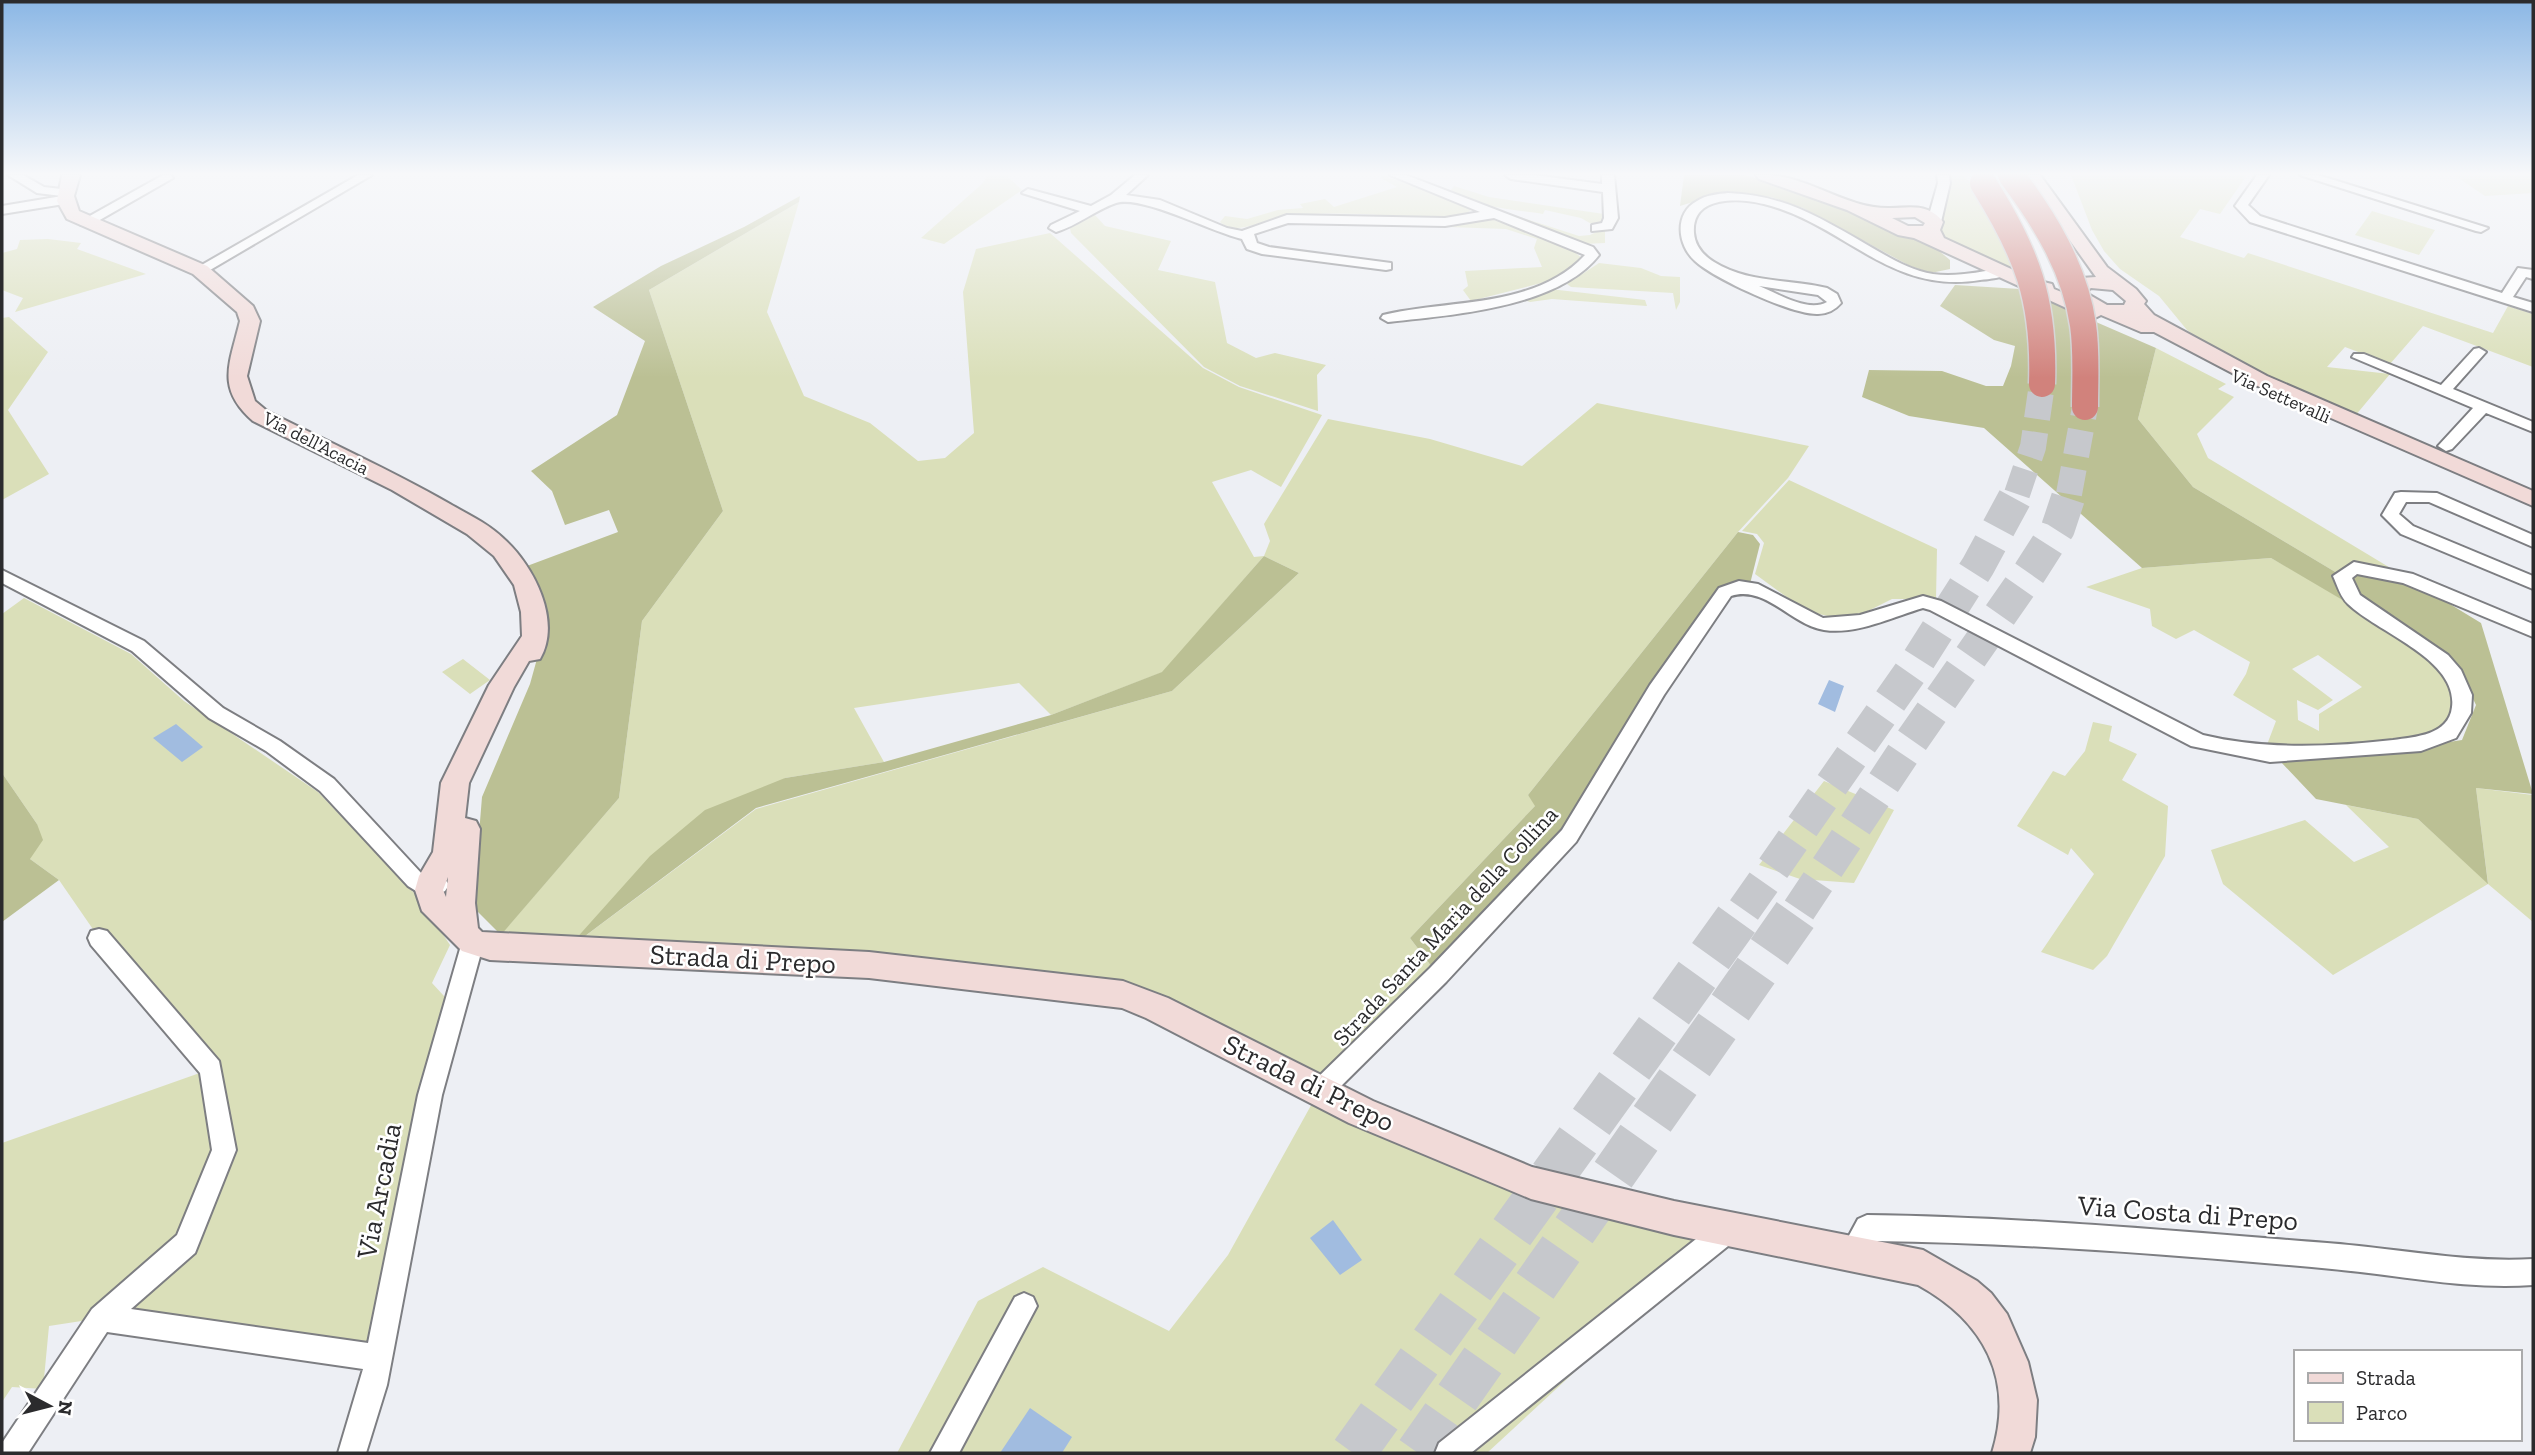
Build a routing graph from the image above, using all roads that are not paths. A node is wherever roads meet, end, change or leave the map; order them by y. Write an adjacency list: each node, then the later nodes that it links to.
1 (141, 243): 15 (street, Via dell'Acacia)
2 (249, 243): 15 (street)
3 (1250, 243): 14 (street)
4 (1570, 243): 26 (street)
5 (1690, 243): 18 (street)
6 (1854, 243): 16 (street)
7 (1951, 243): 16 (street)
8 (2018, 243): 30 (highway, bridge)
9 (2055, 243): 33 (highway, bridge)
10 (2070, 243): 21 (street)
11 (2080, 243): 19 (street)
12 (2084, 243): 29 (street)
13 (2330, 243): 22 (street)
14 (1386, 266)
15 (200, 271): 41 (street, Via dell'Acacia)
16 (2006, 273): 20 (street); 21 (street)
17 (2533, 275): 22 (street)
18 (1737, 278): 18 (street)
19 (2113, 284): 21 (street); 23 (street, Via Settevalli)
20 (2030, 285): 21 (street); 29 (street)
21 (2081, 291): 25 (street, Via Settevalli)
22 (2505, 299): 24 (street)
23 (2135, 305): 25 (street); 29 (street, Via Settevalli)
24 (2533, 308)
25 (2108, 311): 29 (street, Via Settevalli)
26 (1388, 318)
27 (2479, 352): 31 (street)
28 (2359, 357): 31 (street)
29 (2257, 383): 36 (street, Via Settevalli)
30 (2042, 384)
31 (2444, 390): 32 (street)
32 (2484, 406): 34 (street); 35 (street)
33 (2085, 407)
34 (2533, 427)
35 (2446, 446)
36 (2533, 499)
37 (2533, 541): 39 (street)
38 (2, 576): 43 (street)
39 (2533, 583)
40 (2533, 631): 46 (street, Strada Santa Maria della Collina)
41 (536, 638): 42 (street, Via dell'Acacia); 43 (street)
42 (461, 873): 43 (street); 45 (street, Via dell'Acacia)
43 (429, 890): 45 (street)
44 (99, 938): 51 (street)
45 (469, 938): 46 (street, Strada di Prepo); 52 (street, Via Arcadia)
46 (1320, 1091): 47 (street, Strada di Prepo)
47 (1729, 1228): 48 (street, Strada di Prepo); 56 (street)
48 (1852, 1254): 49 (street, Via Costa di Prepo); 57 (street, Strada di Prepo)
49 (2533, 1272)
50 (1024, 1306): 55 (street)
51 (101, 1318): 52 (street); 53 (street)
52 (378, 1358): 54 (street, Via Arcadia)
53 (12, 1453)
54 (352, 1453)
55 (944, 1453)
56 (1449, 1453)
57 (2011, 1453)

